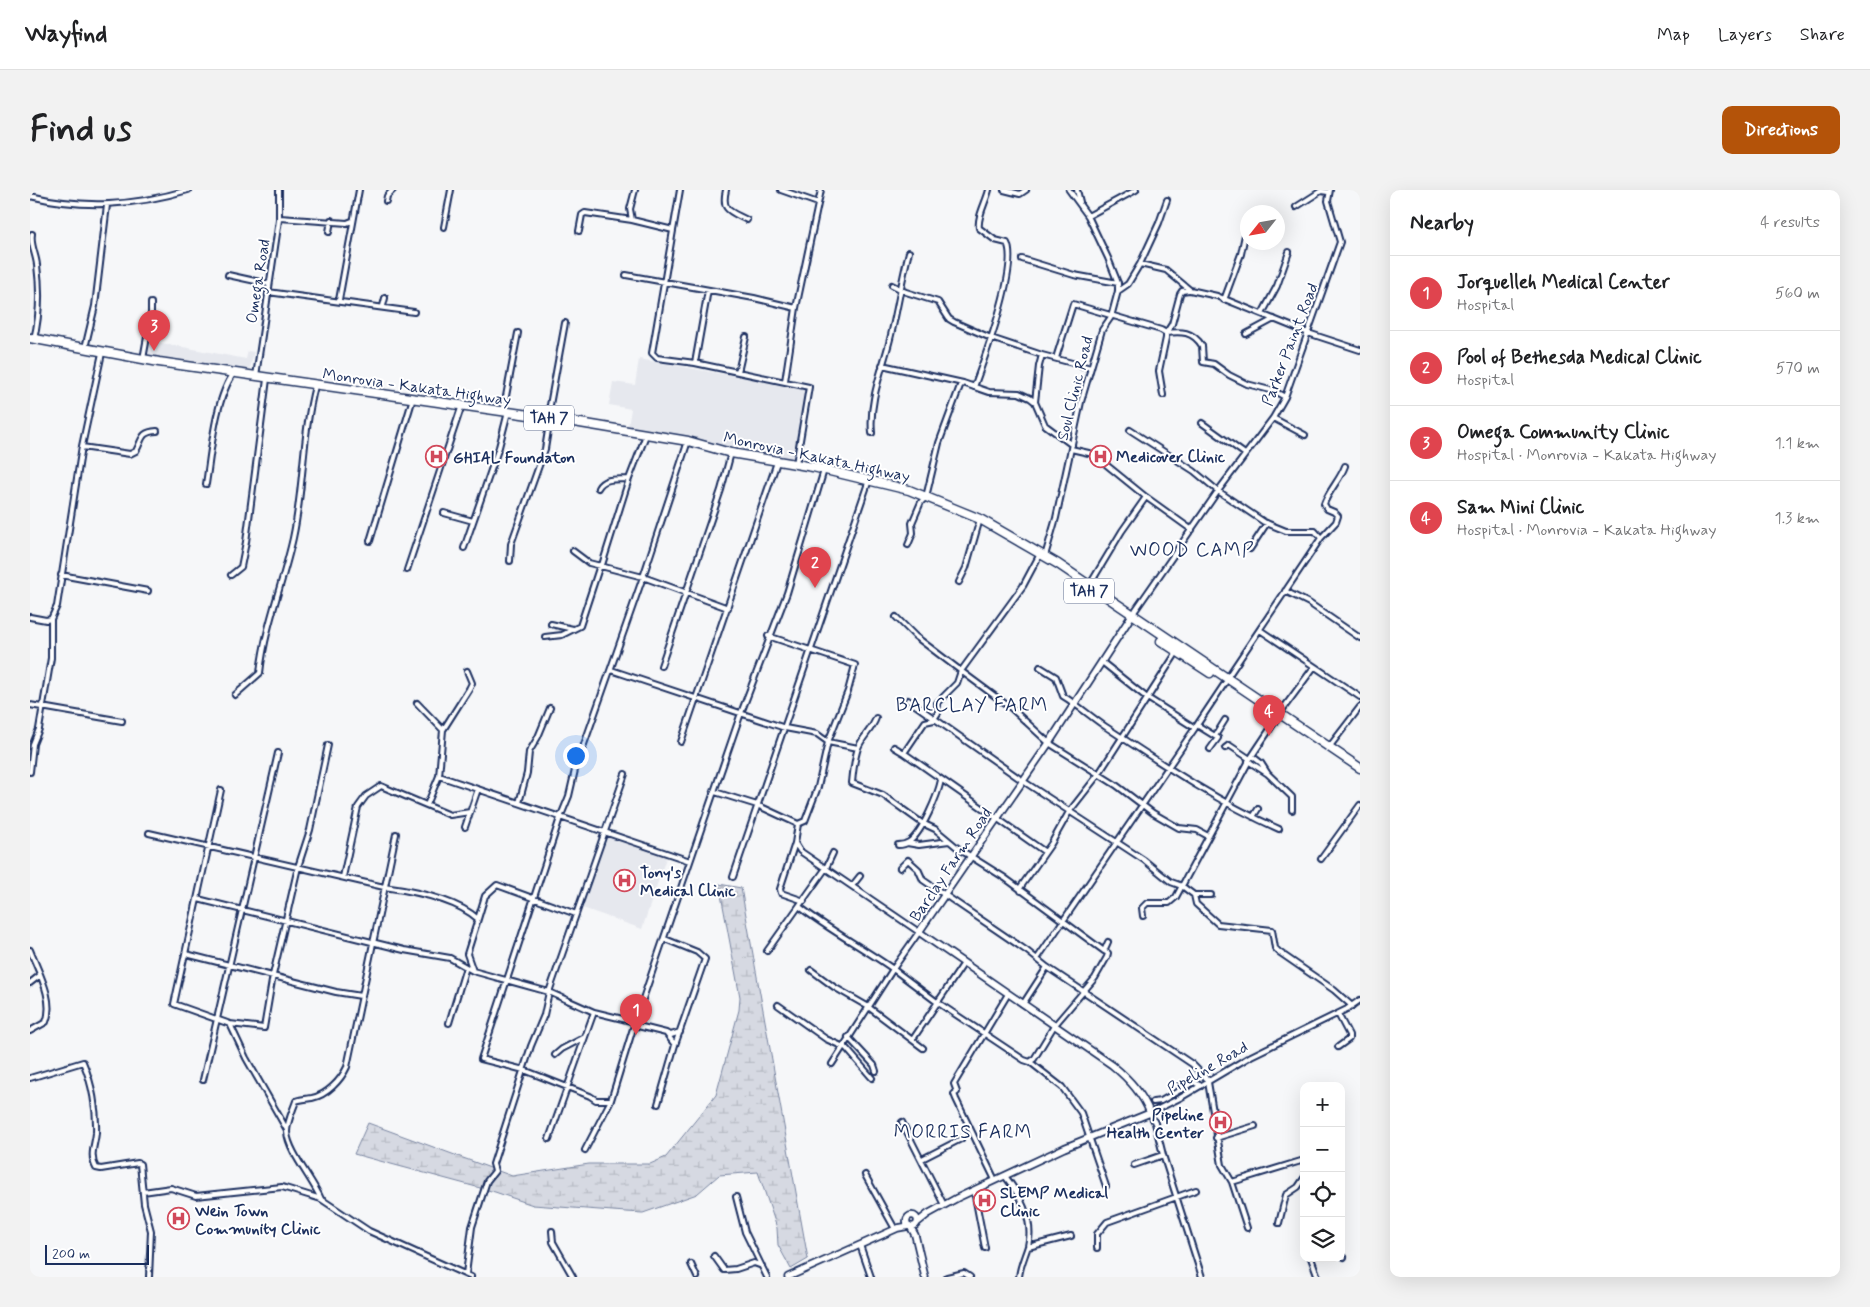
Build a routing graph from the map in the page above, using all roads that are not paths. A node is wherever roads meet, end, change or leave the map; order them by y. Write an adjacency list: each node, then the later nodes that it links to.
1 (188, 190): 25 (street)
2 (279, 190): 28 (street, Omega Road)
3 (359, 190): 32 (street)
4 (393, 190): 22 (street)
5 (451, 190): 33 (street)
6 (635, 190): 30 (street)
7 (680, 190): 34 (street)
8 (726, 190): 31 (street)
9 (781, 190): 23 (street)
10 (821, 190): 23 (street)
11 (989, 190): 71 (street)
12 (1004, 190): 13 (street)
13 (1026, 190)
14 (1069, 190): 24 (street, Soul Clinic Road)
15 (1077, 190): 24 (street)
16 (1124, 190): 19 (street)
17 (1136, 190): 19 (street)
18 (1329, 191): 26 (street); 67 (street, Parker Paint Road)
19 (1127, 195): 27 (street)
20 (30, 196): 25 (street)
21 (1167, 200): 42 (street)
22 (386, 202)
23 (818, 203): 59 (street)
24 (1080, 204): 27 (street, Soul Clinic Road)
25 (106, 205): 72 (street)
26 (1296, 207)
27 (1088, 216): 46 (street, Soul Clinic Road)
28 (280, 218): 29 (street); 47 (street, Omega Road)
29 (331, 220): 32 (street); 36 (street)
30 (632, 220): 34 (street); 35 (street)
31 (747, 220)
32 (352, 221): 55 (street)
33 (444, 227)
34 (673, 230): 45 (street)
35 (579, 231)
36 (330, 232)
37 (32, 234): 70 (street)
38 (1242, 250): 56 (street)
39 (909, 252): 50 (street)
40 (1290, 252): 61 (street)
41 (1022, 259): 46 (street)
42 (1140, 264): 51 (street); 52 (street)
43 (228, 275): 47 (street)
44 (626, 275): 45 (street)
45 (664, 282): 49 (street); 78 (street)
46 (1118, 283): 52 (street, Soul Clinic Road)
47 (269, 284): 53 (street, Omega Road)
48 (892, 285): 50 (street)
49 (708, 290): 59 (street); 78 (street)
50 (901, 290): 71 (street); 79 (street)
51 (1190, 290): 56 (street); 66 (street)
52 (1118, 291): 62 (street, Soul Clinic Road)
53 (268, 292): 55 (street); 83 (street, Omega Road)
54 (385, 298): 58 (street)
55 (339, 300): 58 (street)
56 (1224, 300): 61 (street)
57 (151, 303): 77 (street)
58 (383, 306): 60 (street)
59 (796, 308): 85 (street)
60 (414, 312)
61 (1262, 314): 63 (street)
62 (1111, 317): 66 (street); 76 (street); 80 (street, Soul Clinic Road)
63 (1274, 319): 67 (street); 68 (street)
64 (566, 323): 95 (street)
65 (518, 333): 94 (street)
66 (1166, 333): 89 (street); 90 (street)
67 (1308, 333): 73 (street); 90 (street, Parker Paint Road)
68 (1246, 334)
69 (746, 337): 81 (street)
70 (32, 338): 72 (highway, Monrovia - Kakata Highway / TAH 7)
71 (991, 338): 75 (street); 88 (street)
72 (85, 350): 74 (highway, Monrovia - Kakata Highway / TAH 7)
73 (1360, 350)
74 (102, 353): 77 (highway, Monrovia - Kakata Highway / TAH 7); 104 (street)
75 (1042, 355): 76 (street); 92 (street)
76 (1056, 358): 80 (street)
77 (142, 359): 82 (highway, Monrovia - Kakata Highway / TAH 7)
78 (695, 363): 81 (street)
79 (882, 365): 86 (street); 100 (street)
80 (1091, 368): 105 (street, Soul Clinic Road)
81 (738, 372): 85 (street)
82 (234, 373): 83 (highway, Monrovia - Kakata Highway / TAH 7); 114 (street)
83 (256, 376): 84 (highway, Monrovia - Kakata Highway / TAH 7)
84 (268, 378): 87 (highway, Monrovia - Kakata Highway / TAH 7); 134 (street)
85 (785, 381): 109 (street)
86 (963, 383): 88 (street); 117 (street)
87 (315, 386): 91 (highway, Monrovia - Kakata Highway / TAH 7); 163 (street)
88 (974, 387): 92 (street)
89 (1163, 395)
90 (1285, 397): 96 (street, Parker Paint Road)
91 (414, 398): 93 (highway, Monrovia - Kakata Highway / TAH 7); 125 (street)
92 (1035, 402): 105 (street)
93 (462, 405): 94 (highway, Monrovia - Kakata Highway / TAH 7); 133 (street)
94 (506, 412): 95 (highway, Monrovia - Kakata Highway / TAH 7); 121 (street)
95 (550, 418): 101 (highway, Monrovia - Kakata Highway / TAH 7); 131 (street)
96 (1273, 418): 102 (street); 107 (street, Parker Paint Road)
97 (1202, 423): 107 (street)
98 (1130, 430): 116 (street)
99 (156, 431): 104 (street)
100 (872, 433)
101 (646, 434): 103 (highway, Monrovia - Kakata Highway / TAH 7); 112 (street)
102 (1305, 435)
103 (688, 441): 106 (highway, Monrovia - Kakata Highway / TAH 7); 136 (street)
104 (82, 447): 135 (street)
105 (1071, 447): 118 (street); 130 (street, Soul Clinic Road)
106 (731, 453): 108 (highway, Monrovia - Kakata Highway / TAH 7); 141 (street)
107 (1245, 454): 116 (street, Parker Paint Road)
108 (777, 462): 109 (highway, Monrovia - Kakata Highway / TAH 7); 142 (street)
109 (796, 464): 111 (highway, Monrovia - Kakata Highway / TAH 7)
110 (1345, 466): 124 (street)
111 (824, 470): 113 (highway, Monrovia - Kakata Highway / TAH 7); 151 (street)
112 (629, 479): 115 (street); 132 (street)
113 (869, 480): 117 (highway, Monrovia - Kakata Highway / TAH 7); 153 (street)
114 (206, 484)
115 (598, 488)
116 (1218, 491): 122 (street); 123 (street, Parker Paint Road)
117 (926, 497): 120 (highway, Monrovia - Kakata Highway / TAH 7); 126 (street)
118 (1146, 497): 123 (street); 138 (street)
119 (444, 513): 121 (street)
120 (980, 519): 130 (highway, Monrovia - Kakata Highway / TAH 7); 137 (street)
121 (473, 521): 127 (street)
122 (1268, 524): 124 (street); 128 (street)
123 (1192, 530): 145 (street, Parker Paint Road)
124 (1321, 538): 140 (street)
125 (370, 541)
126 (908, 545)
127 (464, 548)
128 (1250, 549)
129 (573, 552): 132 (street)
130 (1045, 558): 138 (highway, Monrovia - Kakata Highway / TAH 7); 145 (highway, Monrovia - Kakata Highway / TAH 7); 161 (street, Soul Clinic Road)
131 (510, 561)
132 (601, 565): 136 (street); 148 (street)
133 (407, 570)
134 (231, 575)
135 (61, 576): 139 (street); 146 (street)
136 (644, 577): 141 (street); 159 (street)
137 (959, 582)
138 (1089, 586): 145 (highway, Monrovia - Kakata Highway / TAH 7)
139 (148, 591)
140 (1285, 591): 149 (street); 152 (street)
141 (686, 594): 142 (street); 156 (street)
142 (728, 608): 166 (street)
143 (30, 617): 146 (street)
144 (896, 617): 161 (street)
145 (1131, 617): 154 (highway, Monrovia - Kakata Highway / TAH 7); 155 (street, Barclay Farm Road); 162 (highway, Monrovia - Kakata Highway / TAH 7)
146 (51, 618): 172 (street)
147 (551, 624): 148 (street)
148 (573, 629): 150 (street)
149 (1260, 630): 158 (street); 162 (street)
150 (545, 636)
151 (768, 636): 153 (street); 174 (street)
152 (1360, 638)
153 (812, 651): 181 (street); 186 (street)
154 (1177, 652): 162 (highway, Monrovia - Kakata Highway / TAH 7); 164 (street)
155 (1102, 662): 164 (street); 168 (street, Barclay Farm Road)
156 (661, 666)
157 (1040, 666): 168 (street)
158 (1314, 667): 165 (street); 175 (street)
159 (611, 670): 166 (street); 220 (street)
160 (467, 671): 182 (street)
161 (962, 671): 177 (street, Soul Clinic Road); 187 (street)
162 (1226, 681): 175 (highway, Monrovia - Kakata Highway / TAH 7); 180 (street)
163 (235, 695)
164 (1146, 697): 180 (street); 184 (street)
165 (1360, 697)
166 (697, 699): 174 (street); 185 (street)
167 (908, 700): 177 (street)
168 (1074, 702): 184 (street); 187 (street, Barclay Farm Road)
169 (417, 703): 182 (street)
170 (30, 705): 172 (street)
171 (1360, 707): 189 (street)
172 (43, 708): 179 (street); 199 (street)
173 (550, 708): 209 (street)
174 (741, 713): 181 (street); 208 (street)
175 (1279, 715): 189 (highway, Monrovia - Kakata Highway / TAH 7); 196 (street); 201 (highway, Monrovia - Kakata Highway / TAH 7)
176 (876, 718): 191 (street)
177 (935, 719): 195 (street); 205 (street)
178 (1225, 720): 183 (street)
179 (122, 721)
180 (1196, 727): 183 (street); 197 (street)
181 (785, 728): 186 (street); 211 (street)
182 (443, 730): 203 (street)
183 (1215, 736): 193 (street)
184 (1122, 737): 197 (street); 202 (street)
185 (681, 742)
186 (828, 742): 191 (street); 223 (street)
187 (1049, 743): 202 (street); 205 (street, Barclay Farm Road)
188 (328, 744): 242 (street)
189 (1330, 746): 198 (highway, Monrovia - Kakata Highway / TAH 7)
190 (894, 747): 195 (street)
191 (858, 748): 222 (street)
192 (1225, 748): 196 (street)
193 (1210, 749)
194 (278, 753): 238 (street)
195 (904, 753): 204 (street)
196 (1250, 759): 213 (street); 216 (street)
197 (1169, 768): 212 (street); 213 (street)
198 (1360, 768)
199 (30, 772)
200 (625, 774): 226 (street)
201 (1360, 774)
202 (1098, 775): 212 (street); 218 (street)
203 (439, 776): 206 (street); 210 (street)
204 (940, 780): 221 (street); 222 (street)
205 (1022, 781): 218 (street); 221 (street, Barclay Farm Road)
206 (478, 789): 209 (street); 217 (street)
207 (222, 790): 235 (street)
208 (714, 792): 211 (street); 241 (street)
209 (520, 803): 220 (street)
210 (427, 805): 217 (street); 246 (street)
211 (757, 805): 223 (street); 247 (street)
212 (1143, 805): 229 (street); 233 (street)
213 (1227, 805): 219 (street); 229 (street)
214 (1360, 805): 240 (street)
215 (1258, 809): 219 (street)
216 (1292, 810)
217 (470, 812): 224 (street)
218 (1068, 812): 233 (street); 236 (street)
219 (1253, 817): 225 (street)
220 (560, 818): 226 (street); 255 (street)
221 (998, 819): 236 (street); 239 (street, Barclay Farm Road)
222 (922, 823): 230 (street); 232 (street)
223 (798, 824): 231 (street)
224 (465, 827)
225 (1279, 829)
226 (604, 832): 241 (street); 260 (street)
227 (149, 833): 235 (street)
228 (396, 834): 250 (street)
229 (1208, 836): 249 (street)
230 (949, 841): 232 (street); 239 (street)
231 (795, 843): 243 (street); 257 (street)
232 (907, 843): 234 (street)
233 (1116, 843): 249 (street); 263 (street)
234 (898, 846)
235 (210, 847): 238 (street); 256 (street)
236 (1045, 852): 251 (street)
237 (833, 853): 243 (street)
238 (256, 857): 242 (street); 259 (street)
239 (971, 857): 251 (street); 252 (street, Barclay Farm Road)
240 (1321, 859)
241 (690, 861): 266 (street)
242 (298, 867): 246 (street); 264 (street)
243 (826, 868): 248 (street); 257 (street)
244 (900, 868): 252 (street)
245 (860, 876): 248 (street)
246 (343, 877): 250 (street)
247 (733, 877)
248 (852, 886): 265 (street)
249 (1182, 886): 253 (street); 261 (street)
250 (384, 887): 262 (street); 267 (street)
251 (1021, 891): 263 (street)
252 (944, 894): 265 (street, Barclay Farm Road); 273 (street)
253 (1194, 895): 254 (street); 294 (street)
254 (1211, 895)
255 (534, 898): 260 (street); 262 (street); 283 (street)
256 (198, 899): 259 (street); 272 (street)
257 (804, 901): 258 (street)
258 (800, 907): 270 (street); 278 (street)
259 (242, 911): 264 (street); 275 (street)
260 (576, 914): 285 (street)
261 (1143, 916)
262 (478, 919): 280 (street)
263 (1062, 920): 271 (street); 273 (street)
264 (286, 921): 267 (street); 281 (street)
265 (919, 932): 274 (street, Barclay Farm Road); 278 (street)
266 (664, 939): 300 (street); 303 (street)
267 (373, 942): 276 (street); 288 (street)
268 (1108, 942): 271 (street)
269 (30, 950): 282 (street)
270 (767, 951)
271 (1104, 951): 286 (street)
272 (186, 954): 275 (street); 297 (street)
273 (1037, 959): 277 (street)
274 (964, 963): 287 (street, Barclay Farm Road); 290 (street)
275 (230, 965): 281 (street); 297 (street)
276 (466, 967): 280 (street); 298 (street)
277 (1047, 967): 286 (street); 291 (street)
278 (893, 969): 290 (street); 293 (street)
279 (811, 970): 293 (street)
280 (473, 971): 283 (street)
281 (273, 975): 288 (street); 299 (street)
282 (39, 976): 284 (street); 302 (street)
283 (508, 982): 285 (street); 316 (street)
284 (30, 983)
285 (549, 992): 295 (street); 316 (street)
286 (1083, 992): 301 (street); 321 (street)
287 (1008, 994): 291 (street, Barclay Farm Road); 305 (street)
288 (361, 996): 330 (street)
289 (1360, 1000): 294 (street, Pipeline Road)
290 (938, 1002): 305 (street); 308 (street)
291 (1023, 1004): 301 (street, Barclay Farm Road)
292 (778, 1005): 310 (street)
293 (867, 1006): 307 (street); 308 (street)
294 (1352, 1006): 296 (street, Pipeline Road)
295 (594, 1012): 300 (street); 306 (street)
296 (1338, 1014): 311 (street); 321 (street, Pipeline Road)
297 (217, 1020): 299 (street); 320 (street)
298 (449, 1023)
299 (230, 1024): 330 (street)
300 (635, 1024): 304 (street); 324 (street)
301 (1054, 1026): 314 (street); 327 (street, Barclay Farm Road)
302 (30, 1031)
303 (680, 1032): 304 (street); 309 (street)
304 (666, 1033): 309 (street)
305 (984, 1034): 314 (street); 342 (street)
306 (585, 1037): 313 (street); 323 (street)
307 (848, 1037): 310 (street); 317 (street)
308 (913, 1039): 312 (street)
309 (675, 1045): 326 (street)
310 (842, 1046): 315 (street); 319 (street)
311 (1338, 1047)
312 (923, 1048)
313 (555, 1055)
314 (1030, 1062): 332 (street)
315 (832, 1064)
316 (524, 1070): 323 (street); 371 (street)
317 (876, 1071)
318 (30, 1078): 348 (street)
319 (872, 1078)
320 (203, 1080)
321 (1208, 1082): 322 (street, Pipeline Road); 333 (street)
322 (1201, 1086): 325 (street); 327 (street, Pipeline Road)
323 (568, 1088): 324 (street); 331 (street)
324 (611, 1100): 335 (street)
325 (1153, 1102)
326 (658, 1104)
327 (1150, 1113): 332 (street, Pipeline Road); 336 (street)
328 (902, 1122): 337 (street)
329 (1255, 1126): 333 (street)
330 (287, 1130): 351 (street)
331 (549, 1138)
332 (1090, 1138): 341 (street, Pipeline Road); 345 (street)
333 (1216, 1138): 343 (street)
334 (961, 1139): 337 (street)
335 (585, 1150)
336 (1163, 1155): 339 (street); 349 (street)
337 (922, 1159): 352 (street)
338 (1300, 1161): 343 (street)
339 (1134, 1165)
340 (865, 1175): 359 (street)
341 (1005, 1176): 342 (street, Pipeline Road); 364 (street)
342 (995, 1180): 347 (street, Pipeline Road)
343 (1232, 1182): 358 (street)
344 (1300, 1184): 356 (street)
345 (1106, 1186)
346 (1196, 1190): 349 (street)
347 (974, 1191): 352 (street, Pipeline Road); 365 (street)
348 (143, 1192): 351 (street); 372 (street)
349 (1176, 1196): 366 (street); 383 (street)
350 (736, 1197): 370 (street)
351 (322, 1199): 371 (street)
352 (944, 1205): 353 (street, Pipeline Road)
353 (928, 1214): 354 (street, Pipeline Road); 355 (street, Pipeline Road)
354 (914, 1216): 355 (street); 357 (street)
355 (918, 1223): 357 (street); 361 (street)
356 (1279, 1223)
357 (909, 1224): 359 (street); 361 (street)
358 (1247, 1228)
359 (896, 1229): 363 (street)
360 (552, 1231): 374 (street)
361 (915, 1235): 379 (street)
362 (1071, 1236): 364 (street)
363 (860, 1245): 377 (street); 378 (street)
364 (1028, 1247): 382 (street)
365 (985, 1248)
366 (1097, 1248)
367 (714, 1256): 370 (street)
368 (1312, 1262): 384 (street)
369 (691, 1264): 375 (street)
370 (762, 1266): 376 (street)
371 (466, 1274): 373 (street)
372 (149, 1277)
373 (471, 1277)
374 (573, 1277)
375 (697, 1277)
376 (767, 1277)
377 (788, 1277)
378 (871, 1277)
379 (925, 1277)
380 (947, 1277): 381 (street)
381 (970, 1277)
382 (1019, 1277)
383 (1202, 1277)
384 (1318, 1277)

